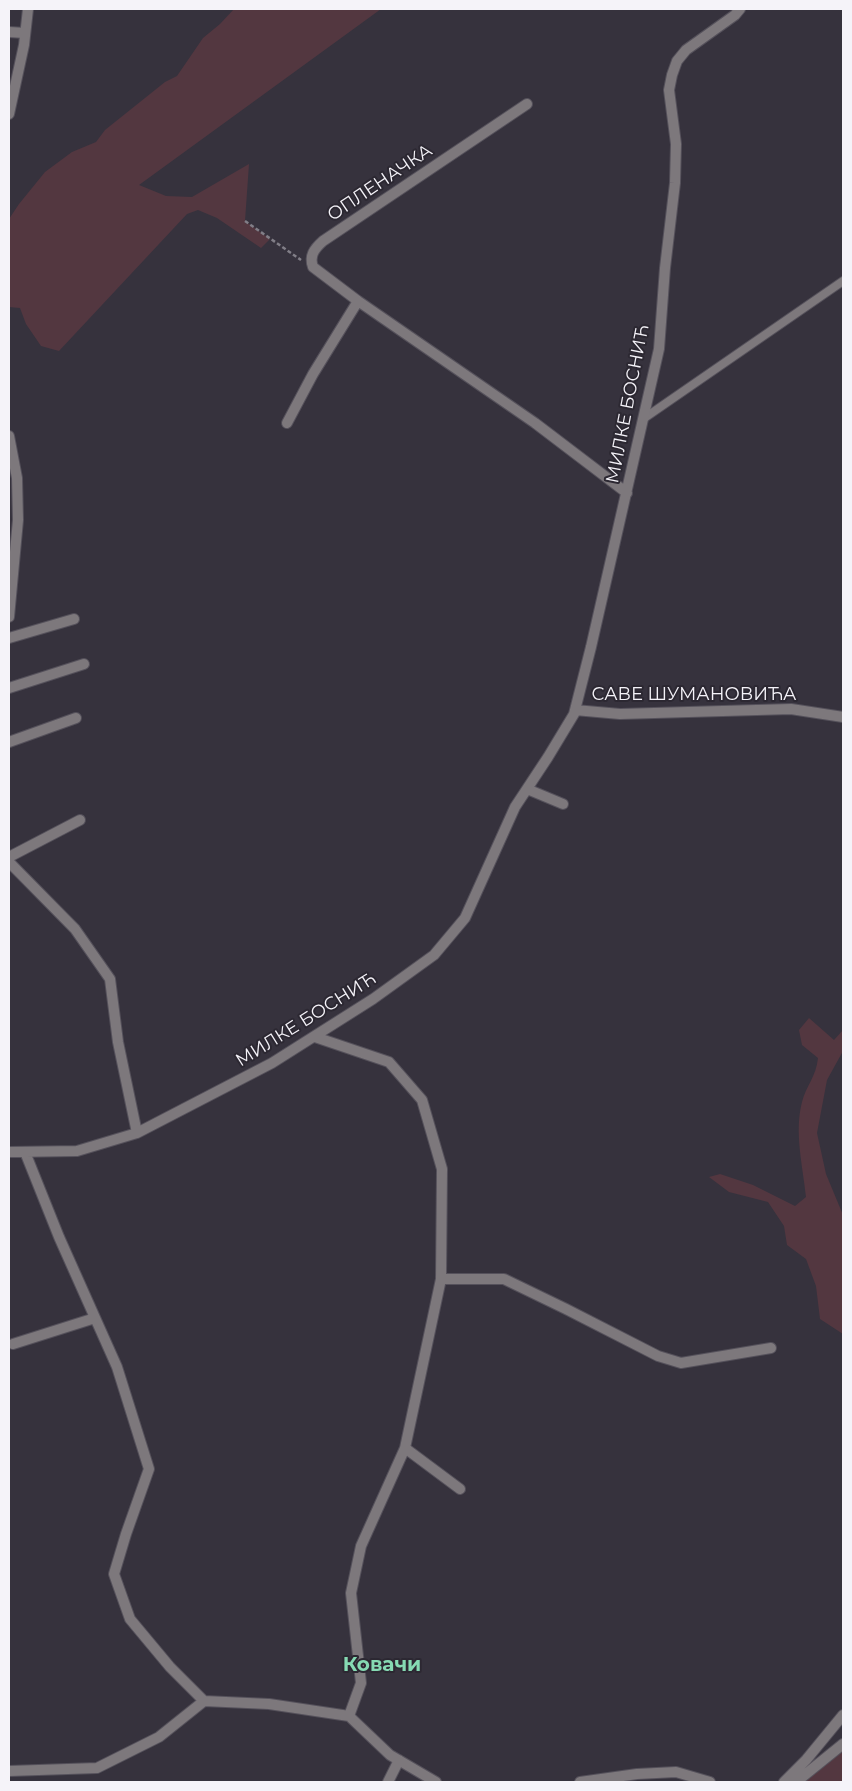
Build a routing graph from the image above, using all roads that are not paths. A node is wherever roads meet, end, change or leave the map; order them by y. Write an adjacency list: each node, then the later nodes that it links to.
1 (28, 9): 4 (street)
2 (740, 9): 9 (street, МИЛКЕ БОСНИЋ)
3 (9, 32): 4 (street)
4 (25, 33): 6 (street)
5 (527, 104): 8 (street, ОПЛЕНАЧКА)
6 (9, 114)
7 (843, 282): 9 (lane)
8 (358, 301): 10 (street); 12 (street)
9 (644, 419): 12 (street, МИЛКЕ БОСНИЋ)
10 (287, 422)
11 (9, 436): 13 (street)
12 (627, 493): 18 (street, МИЛКЕ БОСНИЋ)
13 (9, 617)
14 (74, 619): 15 (street)
15 (9, 638)
16 (84, 664): 17 (street)
17 (9, 688)
18 (575, 710): 19 (street, САВЕ ШУМАНОВИЋА); 22 (street, МИЛКЕ БОСНИЋ)
19 (843, 717)
20 (76, 718): 21 (street)
21 (9, 742)
22 (527, 790): 23 (street); 27 (street, МИЛКЕ БОСНИЋ)
23 (563, 804)
24 (80, 820): 25 (street)
25 (9, 857)
26 (9, 862): 28 (street)
27 (315, 1037): 28 (street, МИЛКЕ БОСНИЋ); 31 (street)
28 (137, 1134): 30 (street, МИЛКЕ БОСНИЋ)
29 (9, 1152): 30 (street, МИЛКЕ БОСНИЋ)
30 (25, 1152): 32 (street)
31 (441, 1280): 34 (street); 35 (street)
32 (95, 1318): 33 (street); 37 (street)
33 (13, 1344)
34 (771, 1348)
35 (405, 1448): 36 (street); 39 (street)
36 (460, 1489)
37 (204, 1701): 39 (street); 42 (street)
38 (843, 1715): 47 (street)
39 (349, 1716): 41 (street)
40 (843, 1744): 48 (street)
41 (399, 1760): 43 (street); 44 (street)
42 (9, 1771)
43 (388, 1782)
44 (436, 1782)
45 (580, 1782): 46 (street)
46 (710, 1782)
47 (784, 1782)
48 (796, 1782)

